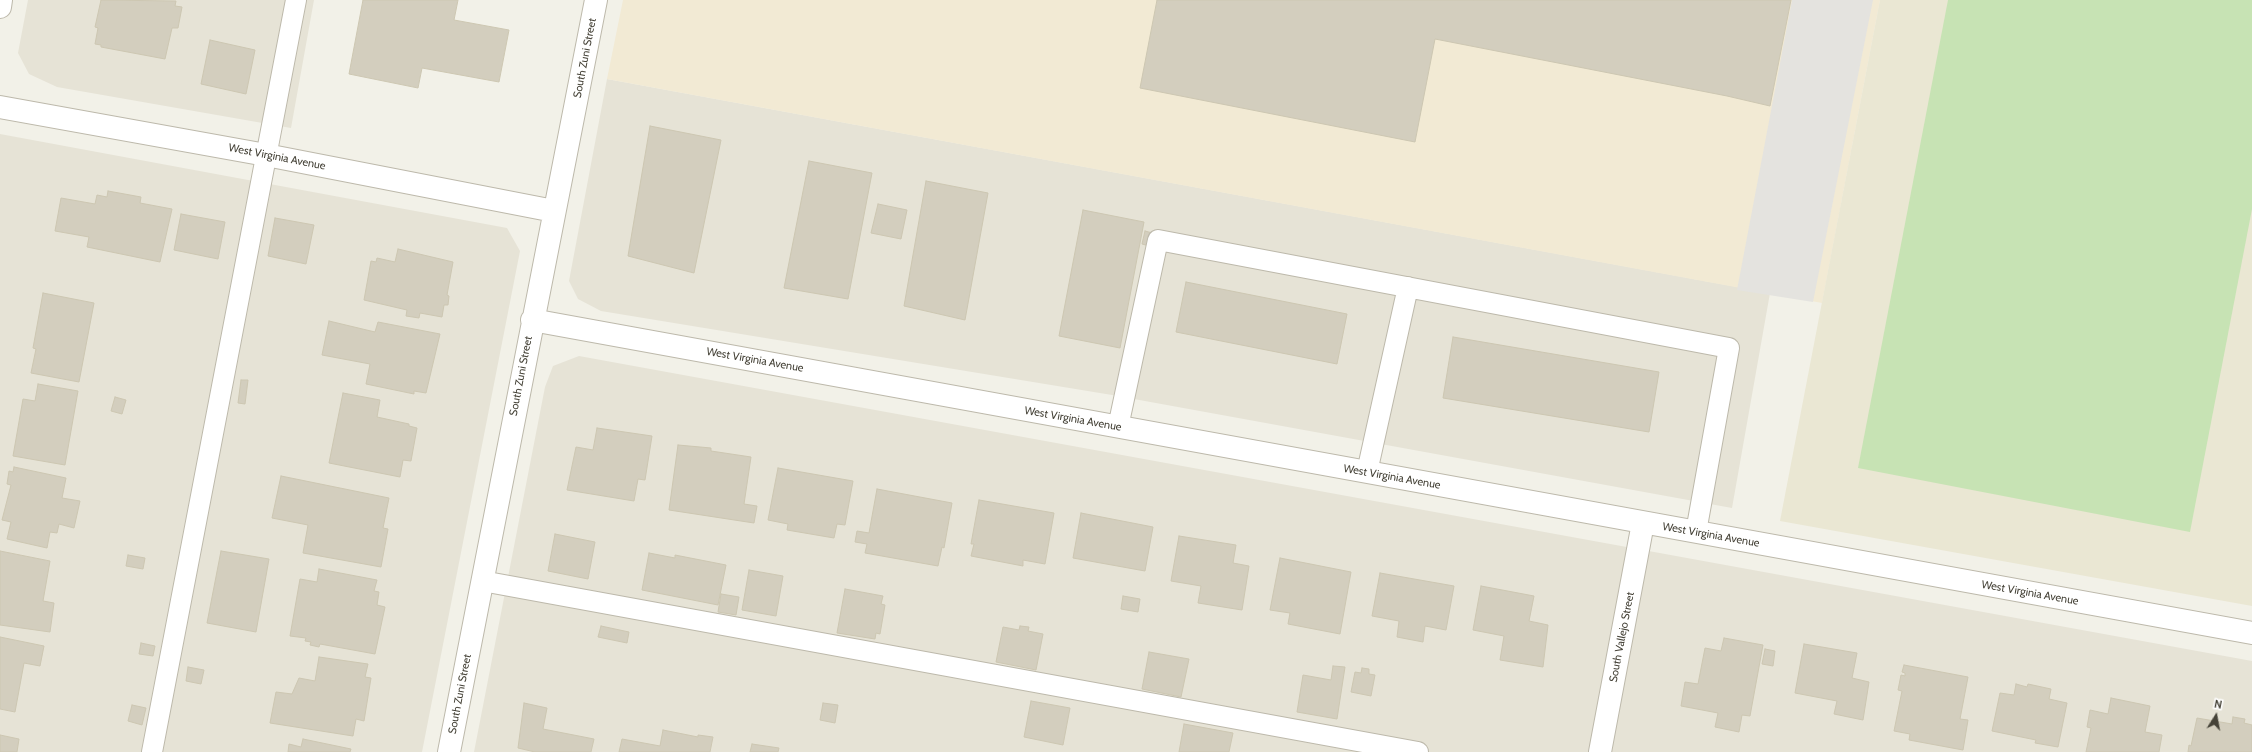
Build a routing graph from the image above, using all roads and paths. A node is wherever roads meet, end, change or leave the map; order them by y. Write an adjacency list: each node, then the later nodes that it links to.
1 (1, 0): 4 (street)
2 (296, 0): 6 (lane)
3 (596, 0): 7 (street, South Zuni Street)
4 (0, 8)
5 (0, 107): 6 (street, West Virginia Avenue)
6 (266, 155): 7 (street, West Virginia Avenue); 16 (lane)
7 (554, 211): 9 (street, South Zuni Street)
8 (1408, 287): 10 (lane); 11 (lane); 13 (lane)
9 (532, 320): 10 (street, West Virginia Avenue); 14 (street, South Zuni Street)
10 (1118, 427): 11 (street, West Virginia Avenue)
11 (1366, 472): 12 (street, West Virginia Avenue)
12 (1643, 523): 13 (street, West Virginia Avenue); 19 (street, South Vallejo Street)
13 (1696, 532): 15 (street, West Virginia Avenue)
14 (482, 581): 17 (street, South Zuni Street); 18 (lane)
15 (2252, 633)
16 (152, 752)
17 (449, 752)
18 (1418, 752)
19 (1600, 752)

